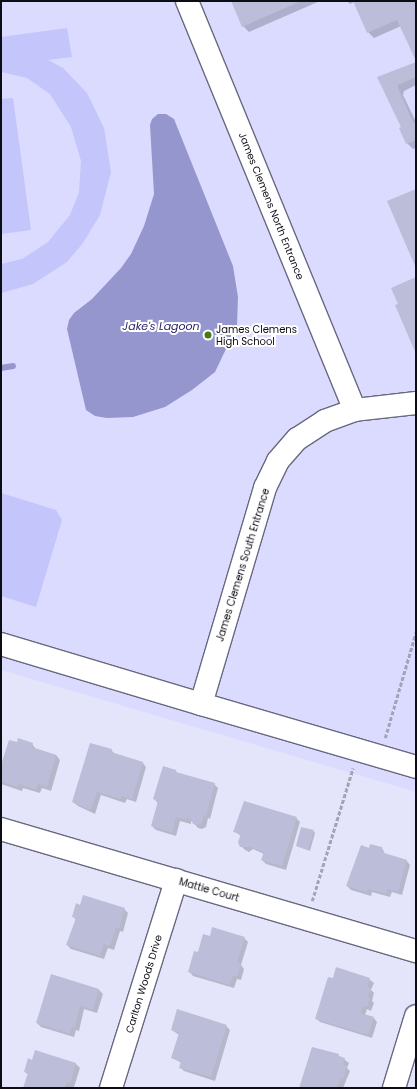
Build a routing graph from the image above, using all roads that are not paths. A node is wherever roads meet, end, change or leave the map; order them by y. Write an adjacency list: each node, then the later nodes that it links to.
1 (187, 1): 3 (street, James Clemens North Entrance)
2 (416, 403): 3 (street, James Clemens South Entrance)
3 (355, 410): 5 (street, James Clemens South Entrance)
4 (1, 644): 5 (street)
5 (201, 704): 6 (street)
6 (416, 767)
7 (1, 829): 8 (street, Mattie Court)
8 (176, 880): 9 (street, Mattie Court); 11 (street, Carlton Woods Drive)
9 (416, 951)
10 (416, 1016): 12 (street)
11 (111, 1088)
12 (394, 1088)

